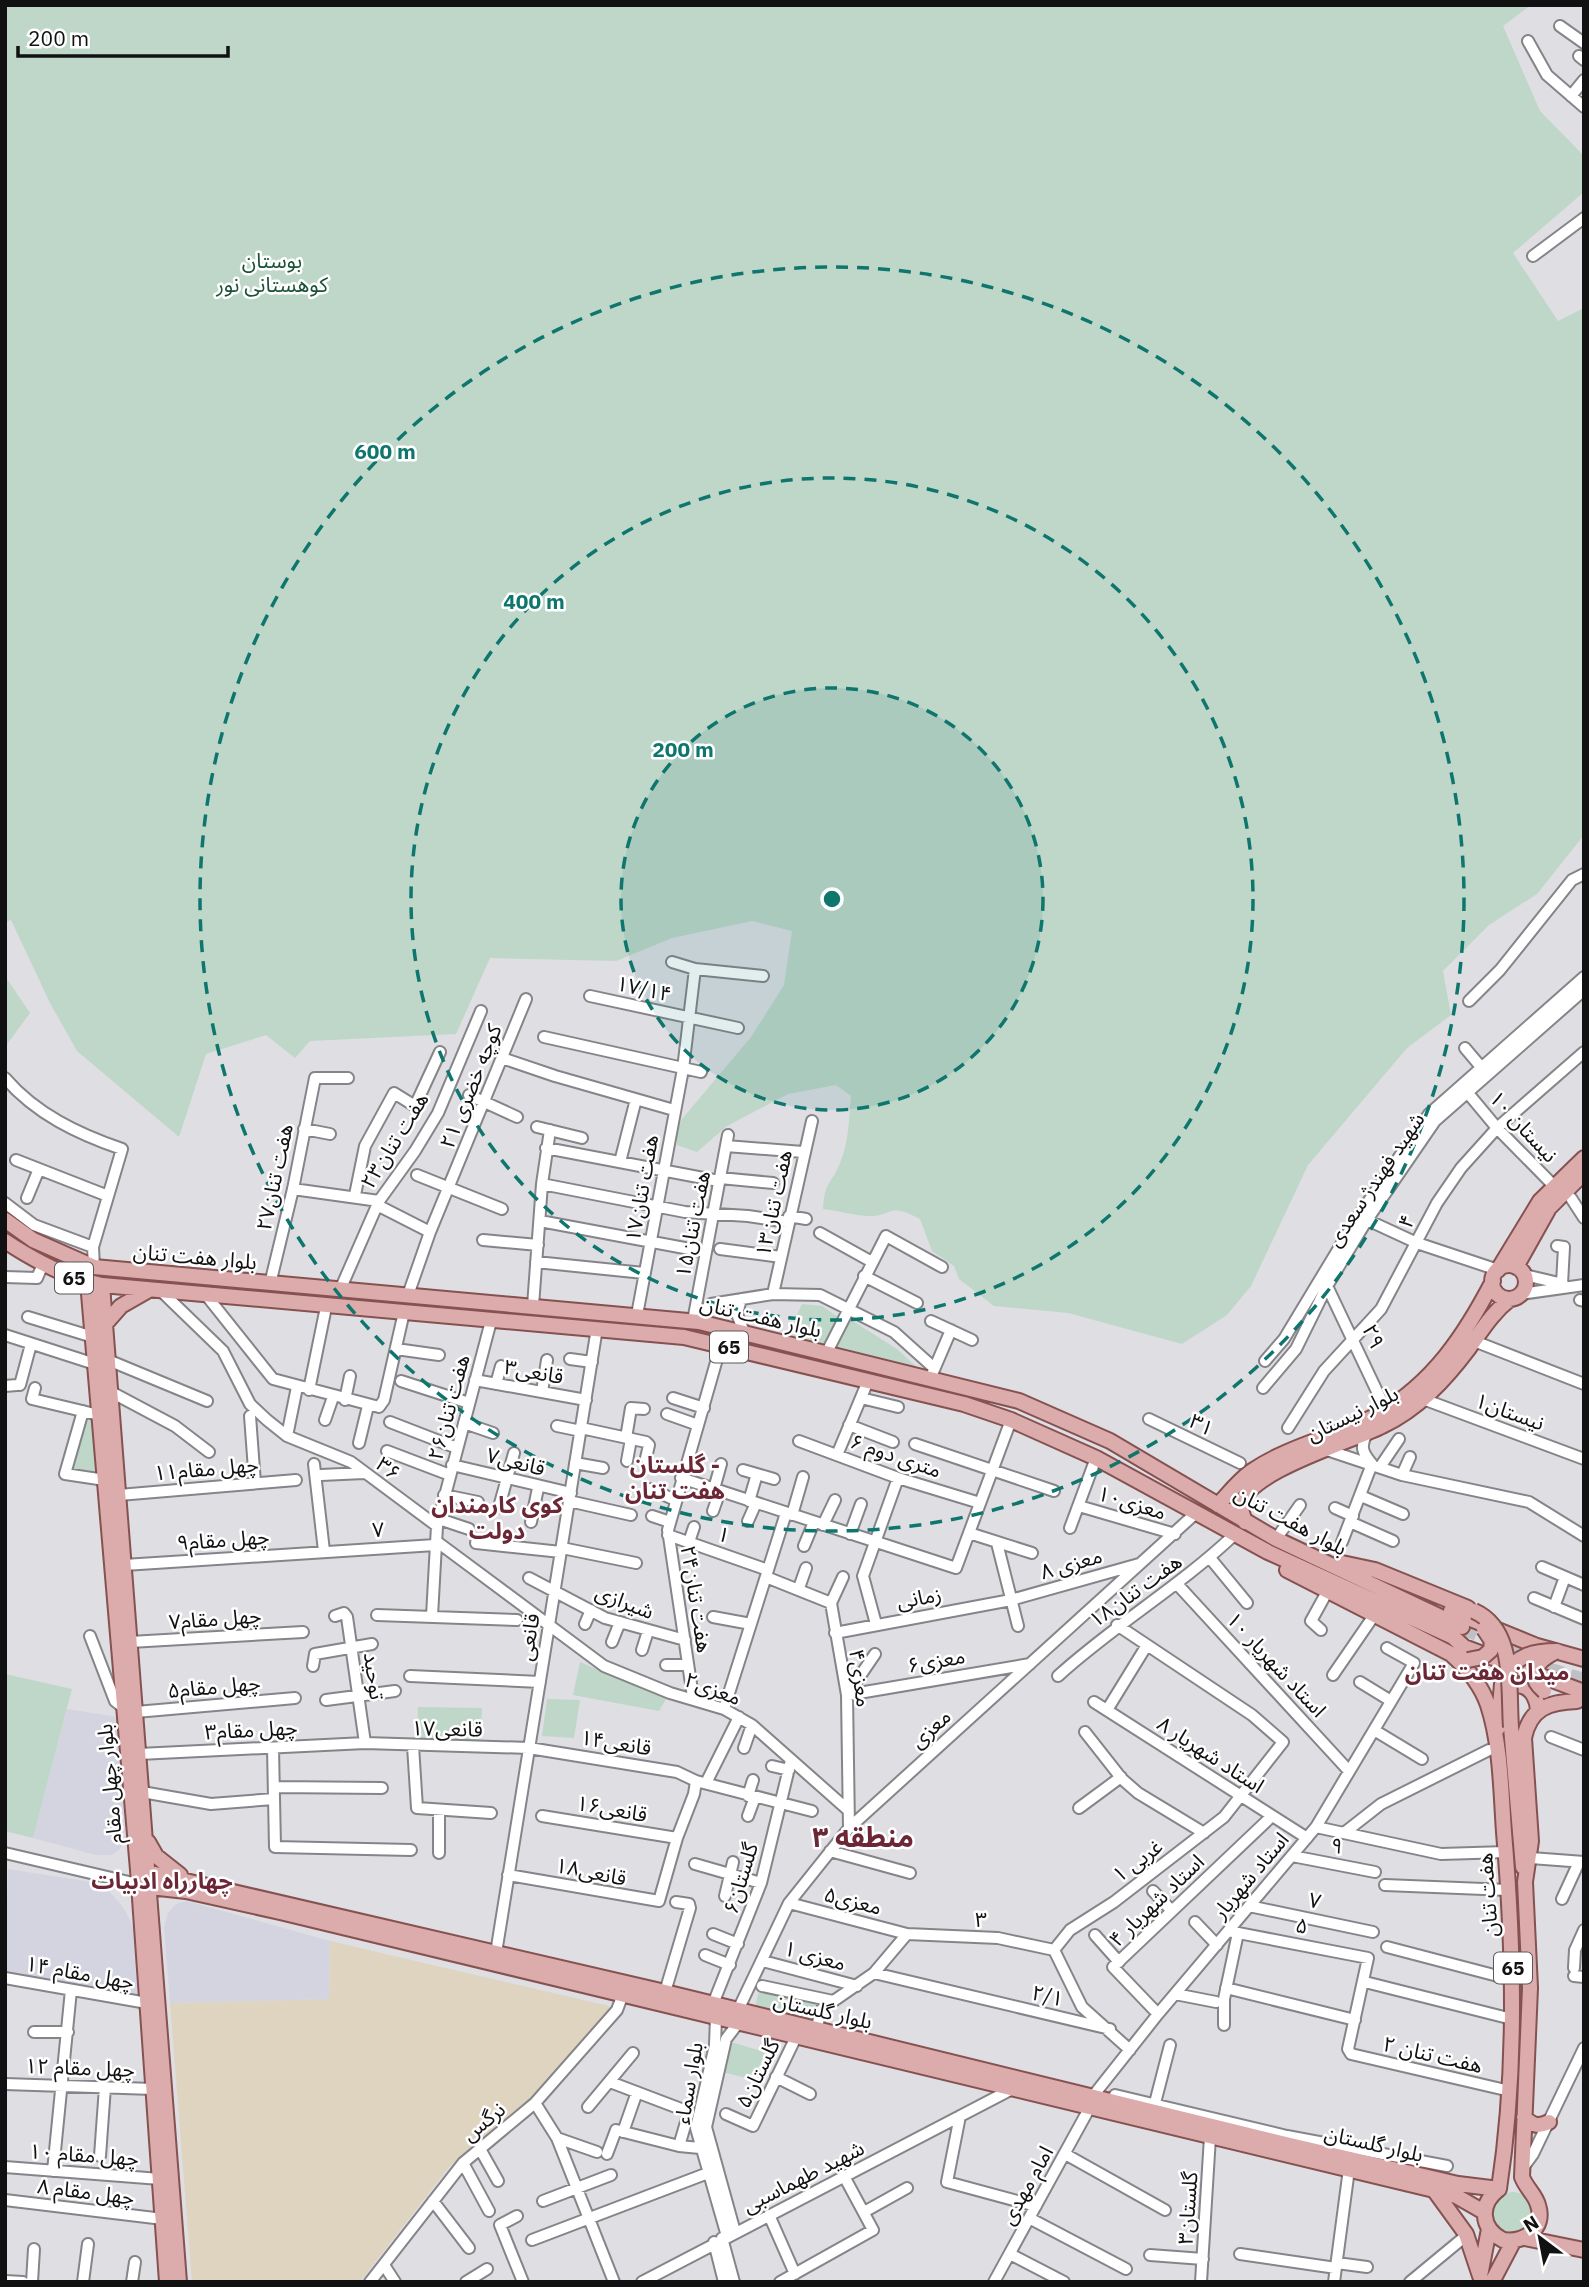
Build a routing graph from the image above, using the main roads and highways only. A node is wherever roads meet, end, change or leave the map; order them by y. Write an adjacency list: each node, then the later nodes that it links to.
1 (1584, 1158): 6 (main road, بلوار نیستان)
2 (1584, 1174): 5 (main road)
3 (5, 1220): 11 (main road, بلوار هفت تنان / 65)
4 (5, 1241): 7 (main road, بلوار هفت تنان / 65)
5 (1520, 1271): 6 (main road); 9 (main road)
6 (1495, 1275): 9 (main road); 14 (main road, بلوار نیستان)
7 (95, 1284): 8 (main road, بلوار هفت تنان / 65); 10 (main road, بلوار چهل مقام); 13 (main road, بلوار چهل مقام)
8 (156, 1290): 10 (main road); 12 (main road, بلوار هفت تنان / 65)
9 (1516, 1296): 15 (main road, بلوار نیستان)
10 (106, 1323): 13 (main road, بلوار چهل مقام)
11 (775, 1339): 12 (main road); 16 (main road, بلوار هفت تنان / 65)
12 (772, 1357): 19 (main road, بلوار هفت تنان / 65)
13 (102, 1368): 26 (main road, بلوار چهل مقام); 26 (main road, بلوار چهل مقام)
14 (1231, 1491): 15 (main road); 16 (main road, بلوار نیستان)
15 (1243, 1501): 17 (main road)
16 (1218, 1505): 17 (main road, بلوار هفت تنان / 65)
17 (1245, 1522): 18 (main road, بلوار هفت تنان / 65)
18 (1276, 1539): 20 (main road, بلوار هفت تنان); 20 (main road, 65)
19 (1268, 1552): 20 (main road, بلوار هفت تنان); 22 (main road, 65)
20 (1464, 1623): 21 (main road); 22 (main road, bridge); 24 (main road); 32 (main road, 65, bridge)
21 (1557, 1651): 23 (main road); 24 (main road, bridge); 25 (main road, bridge)
22 (1451, 1654): 28 (main road, هفت تنان / 65)
23 (1584, 1659)
24 (1582, 1698): 27 (main road)
25 (1500, 1699): 27 (main road); 28 (main road)
26 (130, 1710): 29 (main road, بلوار چهل مقام); 29 (main road, بلوار چهل مقام)
27 (1538, 1710): 32 (main road, هفت تنان)
28 (1493, 1749): 42 (main road, هفت تنان / 65)
29 (138, 1807): 30 (main road, بلوار چهل مقام); 31 (main road, بلوار چهل مقام)
30 (145, 1837): 31 (main road, بلوار چهل مقام); 33 (main road)
31 (144, 1878): 33 (main road, بلوار گلستان); 34 (main road, بلوار چهل مقام); 48 (main road, بلوار چهل مقام)
32 (1525, 1882): 39 (main road, هفت تنان / 65)
33 (186, 1885): 34 (main road); 35 (main road, بلوار گلستان)
34 (152, 1912): 48 (main road, بلوار چهل مقام)
35 (378, 1931): 36 (main road, بلوار گلستان); 36 (main road, بلوار گلستان)
36 (715, 2010): 37 (main road, بلوار گلستان)
37 (789, 2031): 38 (main road, بلوار گلستان); 38 (main road, بلوار گلستان)
38 (1092, 2101): 40 (main road, بلوار گلستان)
39 (1524, 2117): 41 (main road); 47 (main road, هفت تنان / 65)
40 (1171, 2121): 43 (main road, بلوار گلستان); 44 (main road, بلوار گلستان)
41 (1549, 2122)
42 (1499, 2189): 44 (main road, بلوار گلستان); 45 (main road, 65)
43 (1434, 2190): 44 (main road, بلوار گلستان); 52 (main road)
44 (1457, 2190): 45 (main road, بلوار گلستان)
45 (1484, 2212): 46 (main road)
46 (1489, 2229): 47 (main road); 50 (main road)
47 (1519, 2240): 49 (main road); 51 (main road, 65)
48 (171, 2246): 53 (main road, بلوار چهل مقام); 54 (main road, بلوار چهل مقام)
49 (1584, 2250)
50 (1486, 2255): 51 (main road); 52 (main road)
51 (1503, 2259): 52 (main road, 65)
52 (1484, 2280)
53 (167, 2282)
54 (179, 2282)

